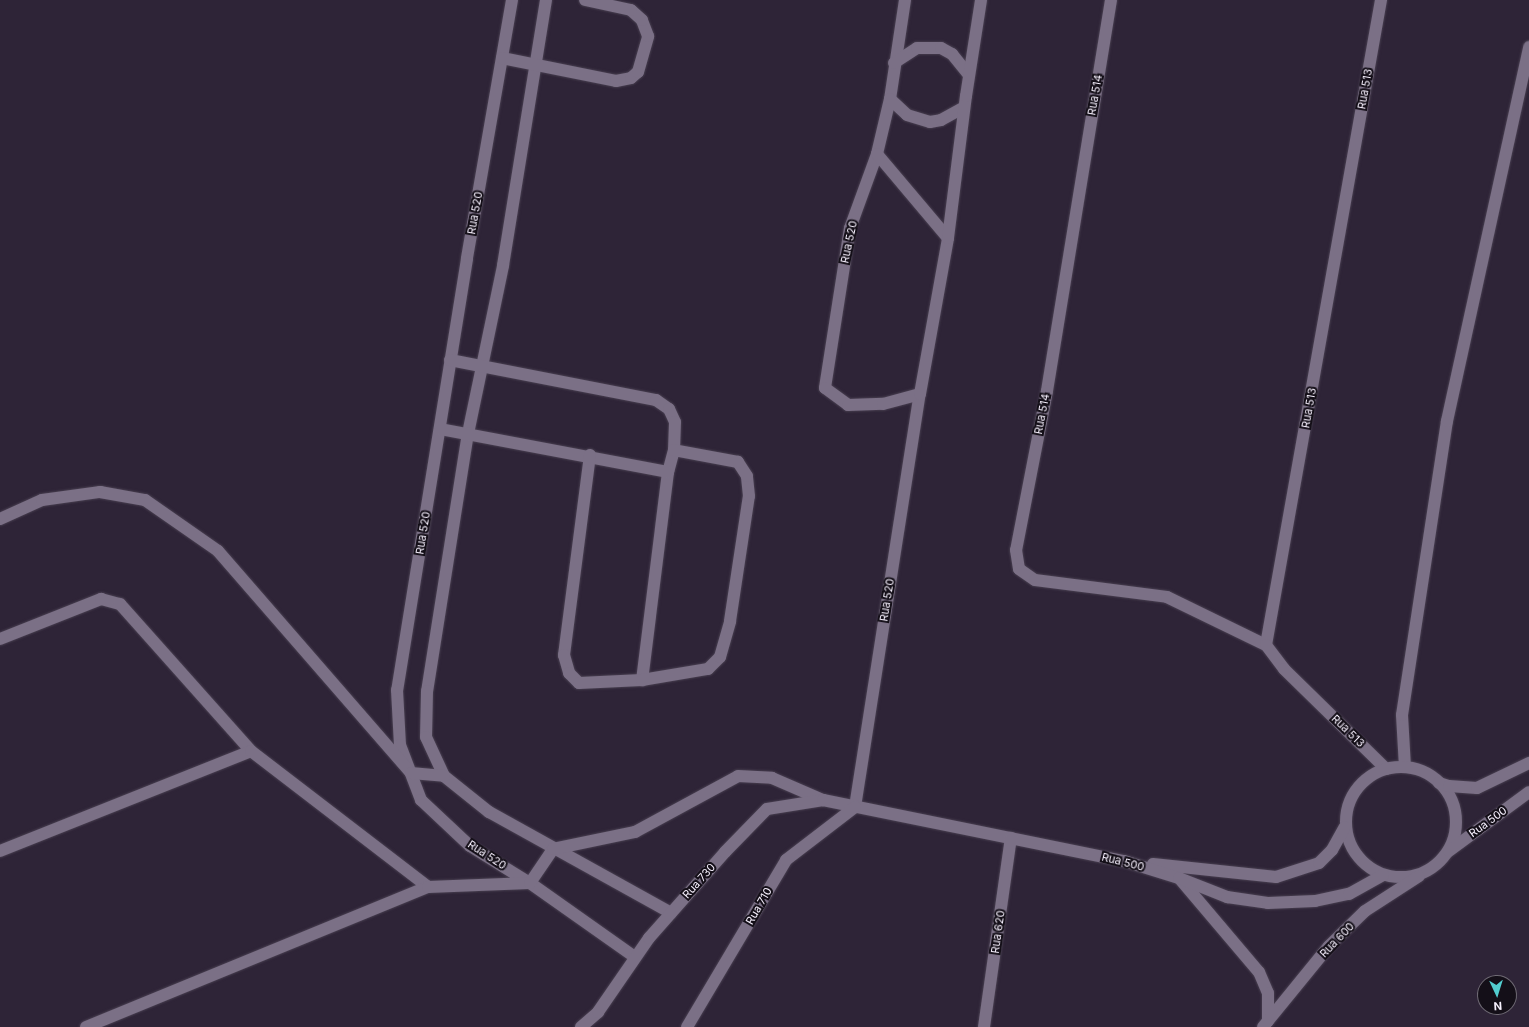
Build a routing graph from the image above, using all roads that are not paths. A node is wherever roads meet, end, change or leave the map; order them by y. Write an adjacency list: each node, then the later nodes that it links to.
1 (512, 0): 9 (lane, Rua 520)
2 (546, 0): 11 (lane)
3 (585, 0): 11 (lane)
4 (905, 0): 10 (lane, Rua 520)
5 (981, 0): 12 (lane, Rua 520)
6 (1111, 0): 27 (lane, Rua 514)
7 (1381, 0): 27 (lane, Rua 513)
8 (1529, 47): 31 (lane)
9 (502, 58): 11 (lane); 17 (lane, Rua 520)
10 (894, 63): 12 (lane); 13 (lane, Rua 520)
11 (536, 65): 18 (lane)
12 (969, 75): 14 (lane, Rua 520)
13 (890, 99): 14 (lane); 15 (lane, Rua 520)
14 (964, 107): 16 (lane, Rua 520)
15 (877, 154): 16 (lane); 19 (lane, Rua 520)
16 (948, 238): 19 (lane, Rua 520)
17 (450, 360): 18 (lane); 20 (lane, Rua 520)
18 (481, 368): 21 (lane); 22 (lane)
19 (920, 394): 38 (lane, Rua 520)
20 (440, 430): 21 (lane); 33 (lane, Rua 520)
21 (468, 433): 23 (lane); 34 (lane)
22 (674, 450): 24 (lane); 28 (lane)
23 (590, 456): 24 (lane); 28 (lane)
24 (668, 472): 28 (lane)
25 (0, 519): 33 (lane)
26 (0, 639): 29 (lane)
27 (1266, 645): 32 (lane, Rua 513)
28 (642, 680)
29 (251, 751): 42 (lane); 49 (lane)
30 (1529, 763): 35 (lane)
31 (1405, 767): 32 (lane); 35 (lane)
32 (1386, 769): 39 (lane)
33 (410, 773): 34 (lane); 48 (lane, Rua 520)
34 (444, 776): 41 (lane)
35 (1439, 783): 43 (lane)
36 (1529, 792): 43 (lane, Rua 500)
37 (824, 800): 38 (lane, Rua 730); 41 (lane); 50 (lane, Rua 730)
38 (855, 806): 40 (lane, Rua 500); 55 (lane, Rua 710)
39 (1345, 827): 44 (lane); 46 (lane)
40 (1011, 838): 44 (lane, Rua 500); 56 (lane, Rua 620)
41 (553, 849): 48 (lane); 50 (lane)
42 (0, 851)
43 (1448, 852): 45 (lane)
44 (1124, 861): 47 (lane, Rua 500)
45 (1427, 871): 46 (lane); 52 (lane, Rua 600)
46 (1383, 874): 47 (lane, Rua 500)
47 (1179, 878): 52 (lane)
48 (530, 883): 49 (lane); 51 (lane, Rua 520)
49 (428, 887): 53 (lane)
50 (671, 913): 51 (lane, Rua 730)
51 (635, 957): 54 (lane, Rua 730)
52 (1266, 1024)
53 (86, 1027)
54 (580, 1027)
55 (687, 1027)
56 (984, 1027)

